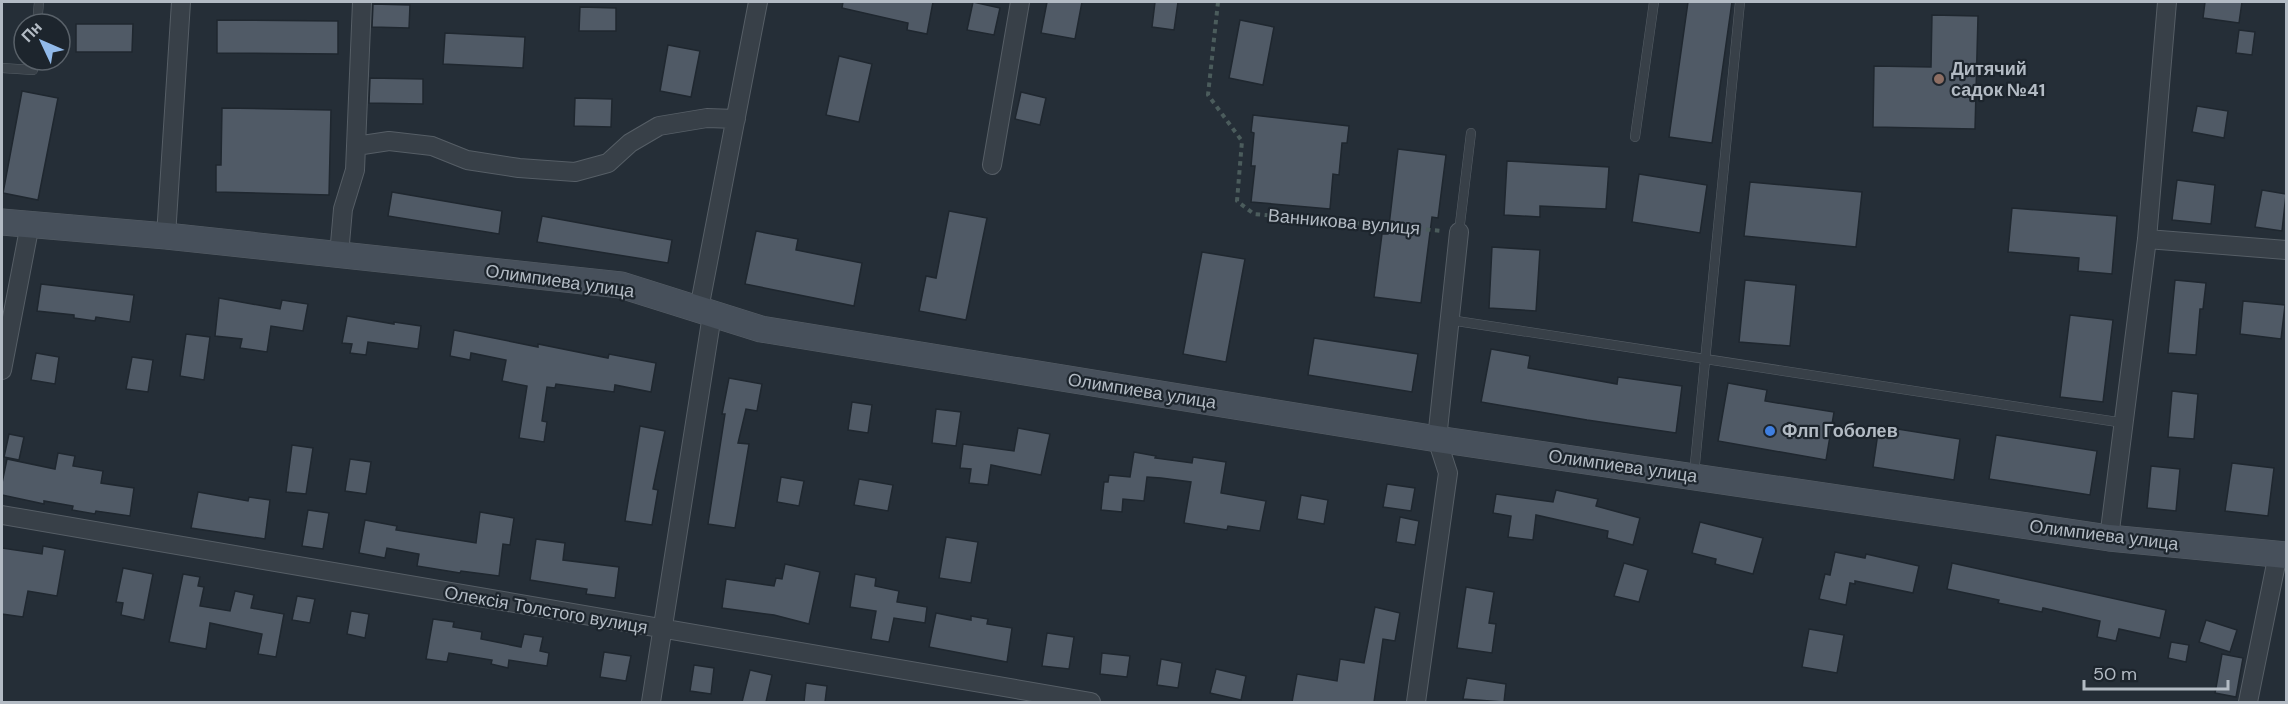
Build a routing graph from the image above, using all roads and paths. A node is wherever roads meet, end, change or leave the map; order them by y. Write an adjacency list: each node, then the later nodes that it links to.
1 (181, 2): 17 (street)
2 (362, 2): 12 (street)
3 (758, 2): 9 (street)
4 (1020, 2): 13 (street)
5 (1218, 2): 16 (path, Ванникова вулиця)
6 (1654, 2): 11 (lane)
7 (1740, 2): 23 (lane)
8 (2167, 2): 18 (street)
9 (735, 119): 12 (street); 21 (street)
10 (1471, 133): 16 (lane)
11 (1635, 137)
12 (356, 146): 20 (street)
13 (992, 165)
14 (2, 222): 15 (main road, Олимпиева улица)
15 (30, 224): 17 (main road, Олимпиева улица); 24 (street)
16 (1459, 232): 22 (street)
17 (166, 236): 20 (main road, Олимпиева улица)
18 (2147, 239): 19 (street); 25 (street)
19 (2286, 250)
20 (339, 255): 21 (main road, Олимпиева улица)
21 (706, 312): 26 (main road, Олимпиева улица); 31 (street)
22 (1450, 320): 23 (lane); 26 (street)
23 (1705, 357): 25 (lane); 27 (lane)
24 (2, 370)
25 (2124, 423): 29 (street)
26 (1437, 439): 27 (main road, Олимпиева улица); 34 (street)
27 (1694, 477): 29 (main road, Олимпиева улица)
28 (2, 515): 31 (street, Олексія Толстого вулиця)
29 (2109, 538): 30 (main road, Олимпиева улица)
30 (2282, 554): 35 (street)
31 (662, 630): 32 (street); 33 (street, Олексія Толстого вулиця)
32 (651, 702)
33 (1091, 702)
34 (1416, 702)
35 (2248, 702)

